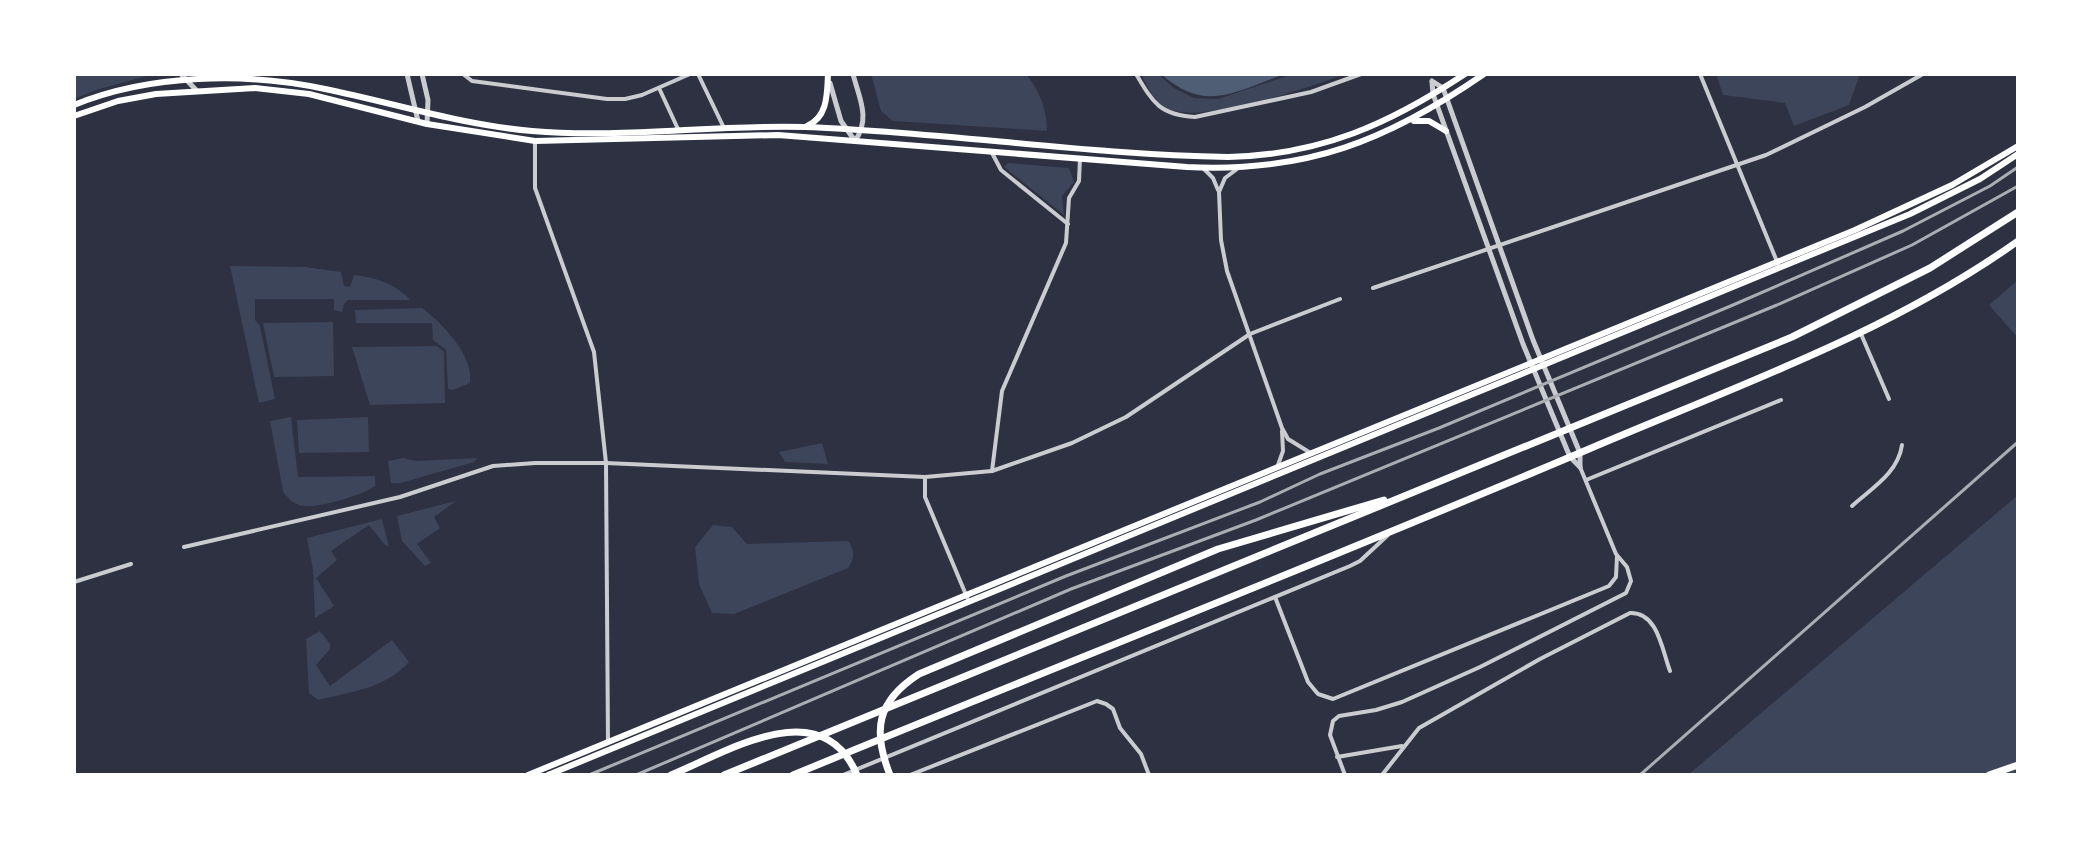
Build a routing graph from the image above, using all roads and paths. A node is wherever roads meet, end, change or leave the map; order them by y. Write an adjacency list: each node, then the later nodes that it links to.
1 (181, 74): 16 (street)
2 (407, 74): 24 (street)
3 (422, 74): 25 (street)
4 (463, 74): 17 (street)
5 (690, 74): 17 (street)
6 (698, 74): 31 (street)
7 (828, 74): 30 (main road); 33 (street)
8 (853, 74): 34 (street)
9 (1136, 74): 10 (street)
10 (1361, 74)
11 (1465, 74): 18 (main road)
12 (1484, 74): 21 (main road)
13 (1700, 74): 42 (street)
14 (1923, 74): 42 (street)
15 (1430, 78): 18 (street); 20 (street)
16 (192, 79): 19 (street); 22 (main road); 24 (main road)
17 (659, 88): 32 (street)
18 (1443, 88): 20 (main road); 21 (street)
19 (196, 90): 26 (main road); 27 (main road)
20 (1433, 94): 23 (street); 34 (main road)
21 (1447, 99): 23 (main road); 49 (street)
22 (74, 105)
23 (1437, 105): 28 (main road); 35 (street)
24 (416, 112): 25 (main road); 27 (street)
25 (428, 114): 29 (street); 32 (main road)
26 (74, 116)
27 (418, 121): 29 (main road)
28 (1411, 121): 35 (main road); 44 (main road)
29 (427, 124): 36 (main road)
30 (804, 127): 31 (main road); 33 (main road)
31 (724, 128): 32 (main road)
32 (678, 129)
33 (847, 130): 34 (main road); 37 (street)
34 (862, 131): 37 (street)
35 (1446, 131): 50 (street)
36 (535, 141): 37 (main road); 67 (street)
37 (855, 141): 39 (main road)
38 (2018, 146): 51 (main road)
39 (991, 151): 41 (main road); 47 (street)
40 (2018, 154): 51 (main road)
41 (1080, 158): 43 (main road); 47 (street)
42 (1737, 165): 49 (street); 51 (street)
43 (1202, 168): 44 (main road); 45 (street)
44 (1240, 168): 45 (street)
45 (1219, 192): 55 (street)
46 (2018, 212): 61 (main road)
47 (1068, 224): 70 (street)
48 (2018, 241): 54 (main road)
49 (1499, 244): 50 (street); 56 (street)
50 (1488, 248): 52 (street); 57 (street)
51 (1778, 265): 56 (main road)
52 (1373, 288)
53 (1340, 299): 55 (street)
54 (1860, 332): 58 (street); 65 (main road)
55 (1250, 334): 60 (street); 70 (street)
56 (1542, 362): 57 (main road); 61 (street)
57 (1532, 366): 62 (street); 64 (main road); 81 (main road)
58 (1889, 399)
59 (1781, 400): 72 (street)
60 (1282, 428): 64 (street); 68 (street)
61 (1570, 429): 62 (main road); 65 (street)
62 (1560, 433): 66 (street); 73 (main road)
63 (1902, 445): 74 (street)
64 (1312, 453): 68 (main road)
65 (1580, 453): 66 (main road); 69 (street)
66 (1570, 457): 69 (street); 75 (main road)
67 (606, 463): 71 (street); 76 (street); 83 (street)
68 (1278, 467): 81 (main road)
69 (1580, 467): 72 (street)
70 (992, 471): 71 (street)
71 (925, 477): 81 (street)
72 (1586, 480): 77 (street)
73 (1431, 485): 90 (main road); 94 (main road)
74 (1852, 506)
75 (1396, 528): 80 (street); 91 (main road)
76 (184, 547)
77 (1616, 554): 80 (street); 85 (street)
78 (131, 564): 79 (street)
79 (74, 582)
80 (1275, 597): 92 (street)
81 (968, 598): 83 (main road); 88 (main road)
82 (1670, 671): 84 (street)
83 (608, 742): 87 (main road)
84 (1403, 746): 85 (street); 98 (street)
85 (1337, 757): 97 (street)
86 (2018, 765): 99 (main road)
87 (528, 775)
88 (548, 775)
89 (671, 775): 93 (main road)
90 (724, 775)
91 (793, 775)
92 (843, 775)
93 (857, 775)
94 (890, 775)
95 (910, 775): 96 (street)
96 (1149, 775)
97 (1345, 775)
98 (1382, 775)
99 (1989, 775)

